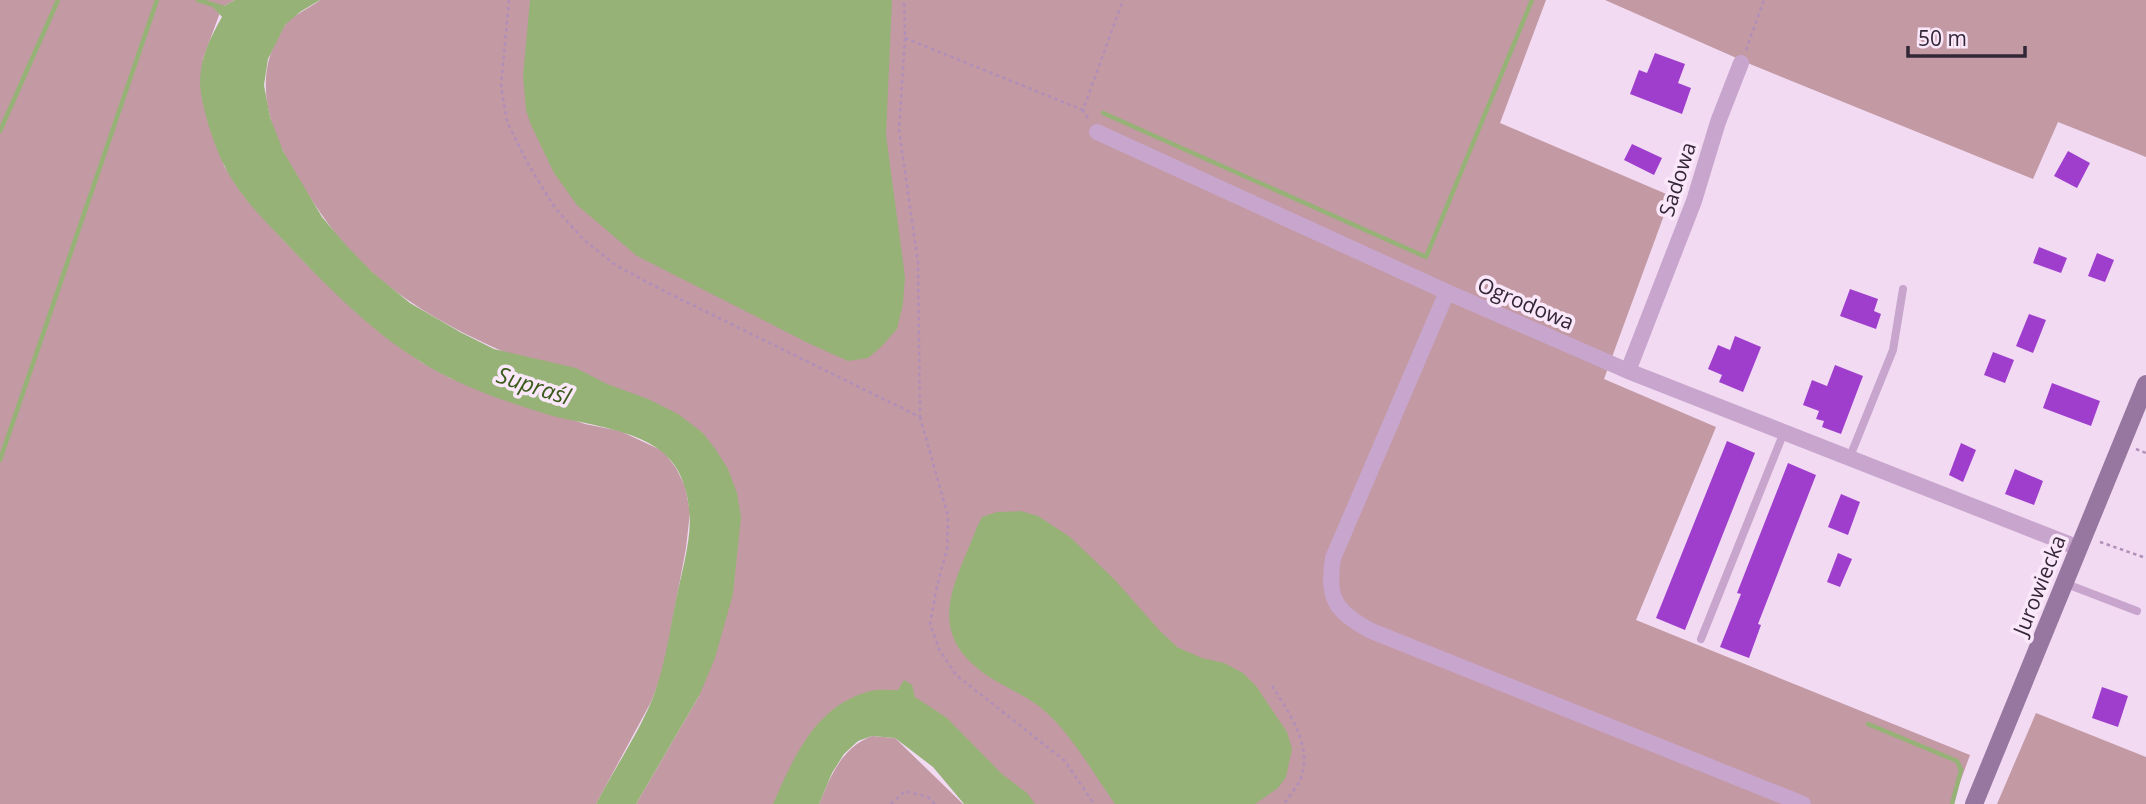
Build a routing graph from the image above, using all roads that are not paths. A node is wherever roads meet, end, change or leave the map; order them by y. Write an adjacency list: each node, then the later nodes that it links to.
1 (1741, 63): 5 (street, Sadowa)
2 (1097, 132): 4 (street, Ogrodowa)
3 (1903, 289): 8 (lane)
4 (1447, 292): 5 (street, Ogrodowa); 13 (street)
5 (1628, 371): 7 (street, Ogrodowa)
6 (2146, 384): 9 (street, Jurowiecka)
7 (1784, 432): 8 (street, Ogrodowa); 12 (lane)
8 (1849, 459): 9 (street, Ogrodowa)
9 (2081, 542): 10 (street, Jurowiecka)
10 (2064, 583): 11 (lane); 14 (street, Jurowiecka)
11 (2137, 611)
12 (1702, 639)
13 (1803, 804)
14 (1974, 804)

